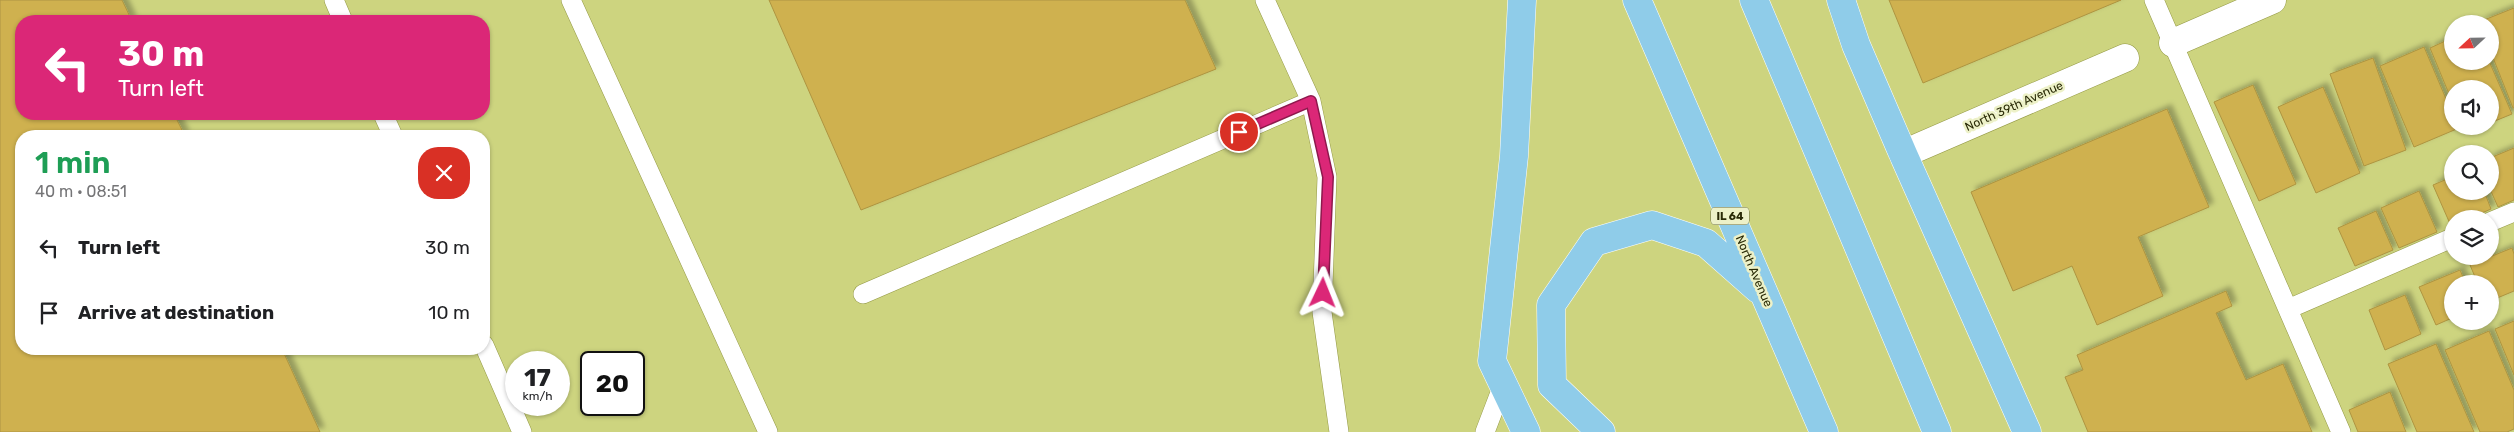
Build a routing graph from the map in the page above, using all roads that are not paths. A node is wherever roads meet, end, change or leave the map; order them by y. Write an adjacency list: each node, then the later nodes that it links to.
1 (334, 0): 10 (lane)
2 (571, 0): 24 (lane)
3 (1265, 0): 13 (lane)
4 (1522, 0): 22 (main road)
5 (1637, 0): 19 (main road, North Avenue / IL 64)
6 (1754, 0): 30 (main road)
7 (1841, 0): 14 (main road)
8 (2154, 0): 11 (lane)
9 (2272, 0): 11 (street)
10 (340, 15)
11 (2173, 43): 20 (lane)
12 (2125, 58): 14 (street, North 39th Avenue)
13 (1311, 101): 18 (lane); 25 (lane)
14 (1903, 154): 31 (main road)
15 (2514, 212): 16 (lane)
16 (2499, 218)
17 (2444, 241): 20 (lane)
18 (863, 294)
19 (1764, 294): 28 (main road); 29 (main road, North Avenue / IL 64)
20 (2288, 309): 32 (lane)
21 (488, 355): 23 (lane)
22 (1503, 384): 26 (lane); 27 (main road)
23 (522, 432)
24 (768, 432)
25 (1339, 432)
26 (1485, 432)
27 (1526, 432)
28 (1601, 432)
29 (1824, 432)
30 (1937, 432)
31 (2027, 432)
32 (2341, 432)

